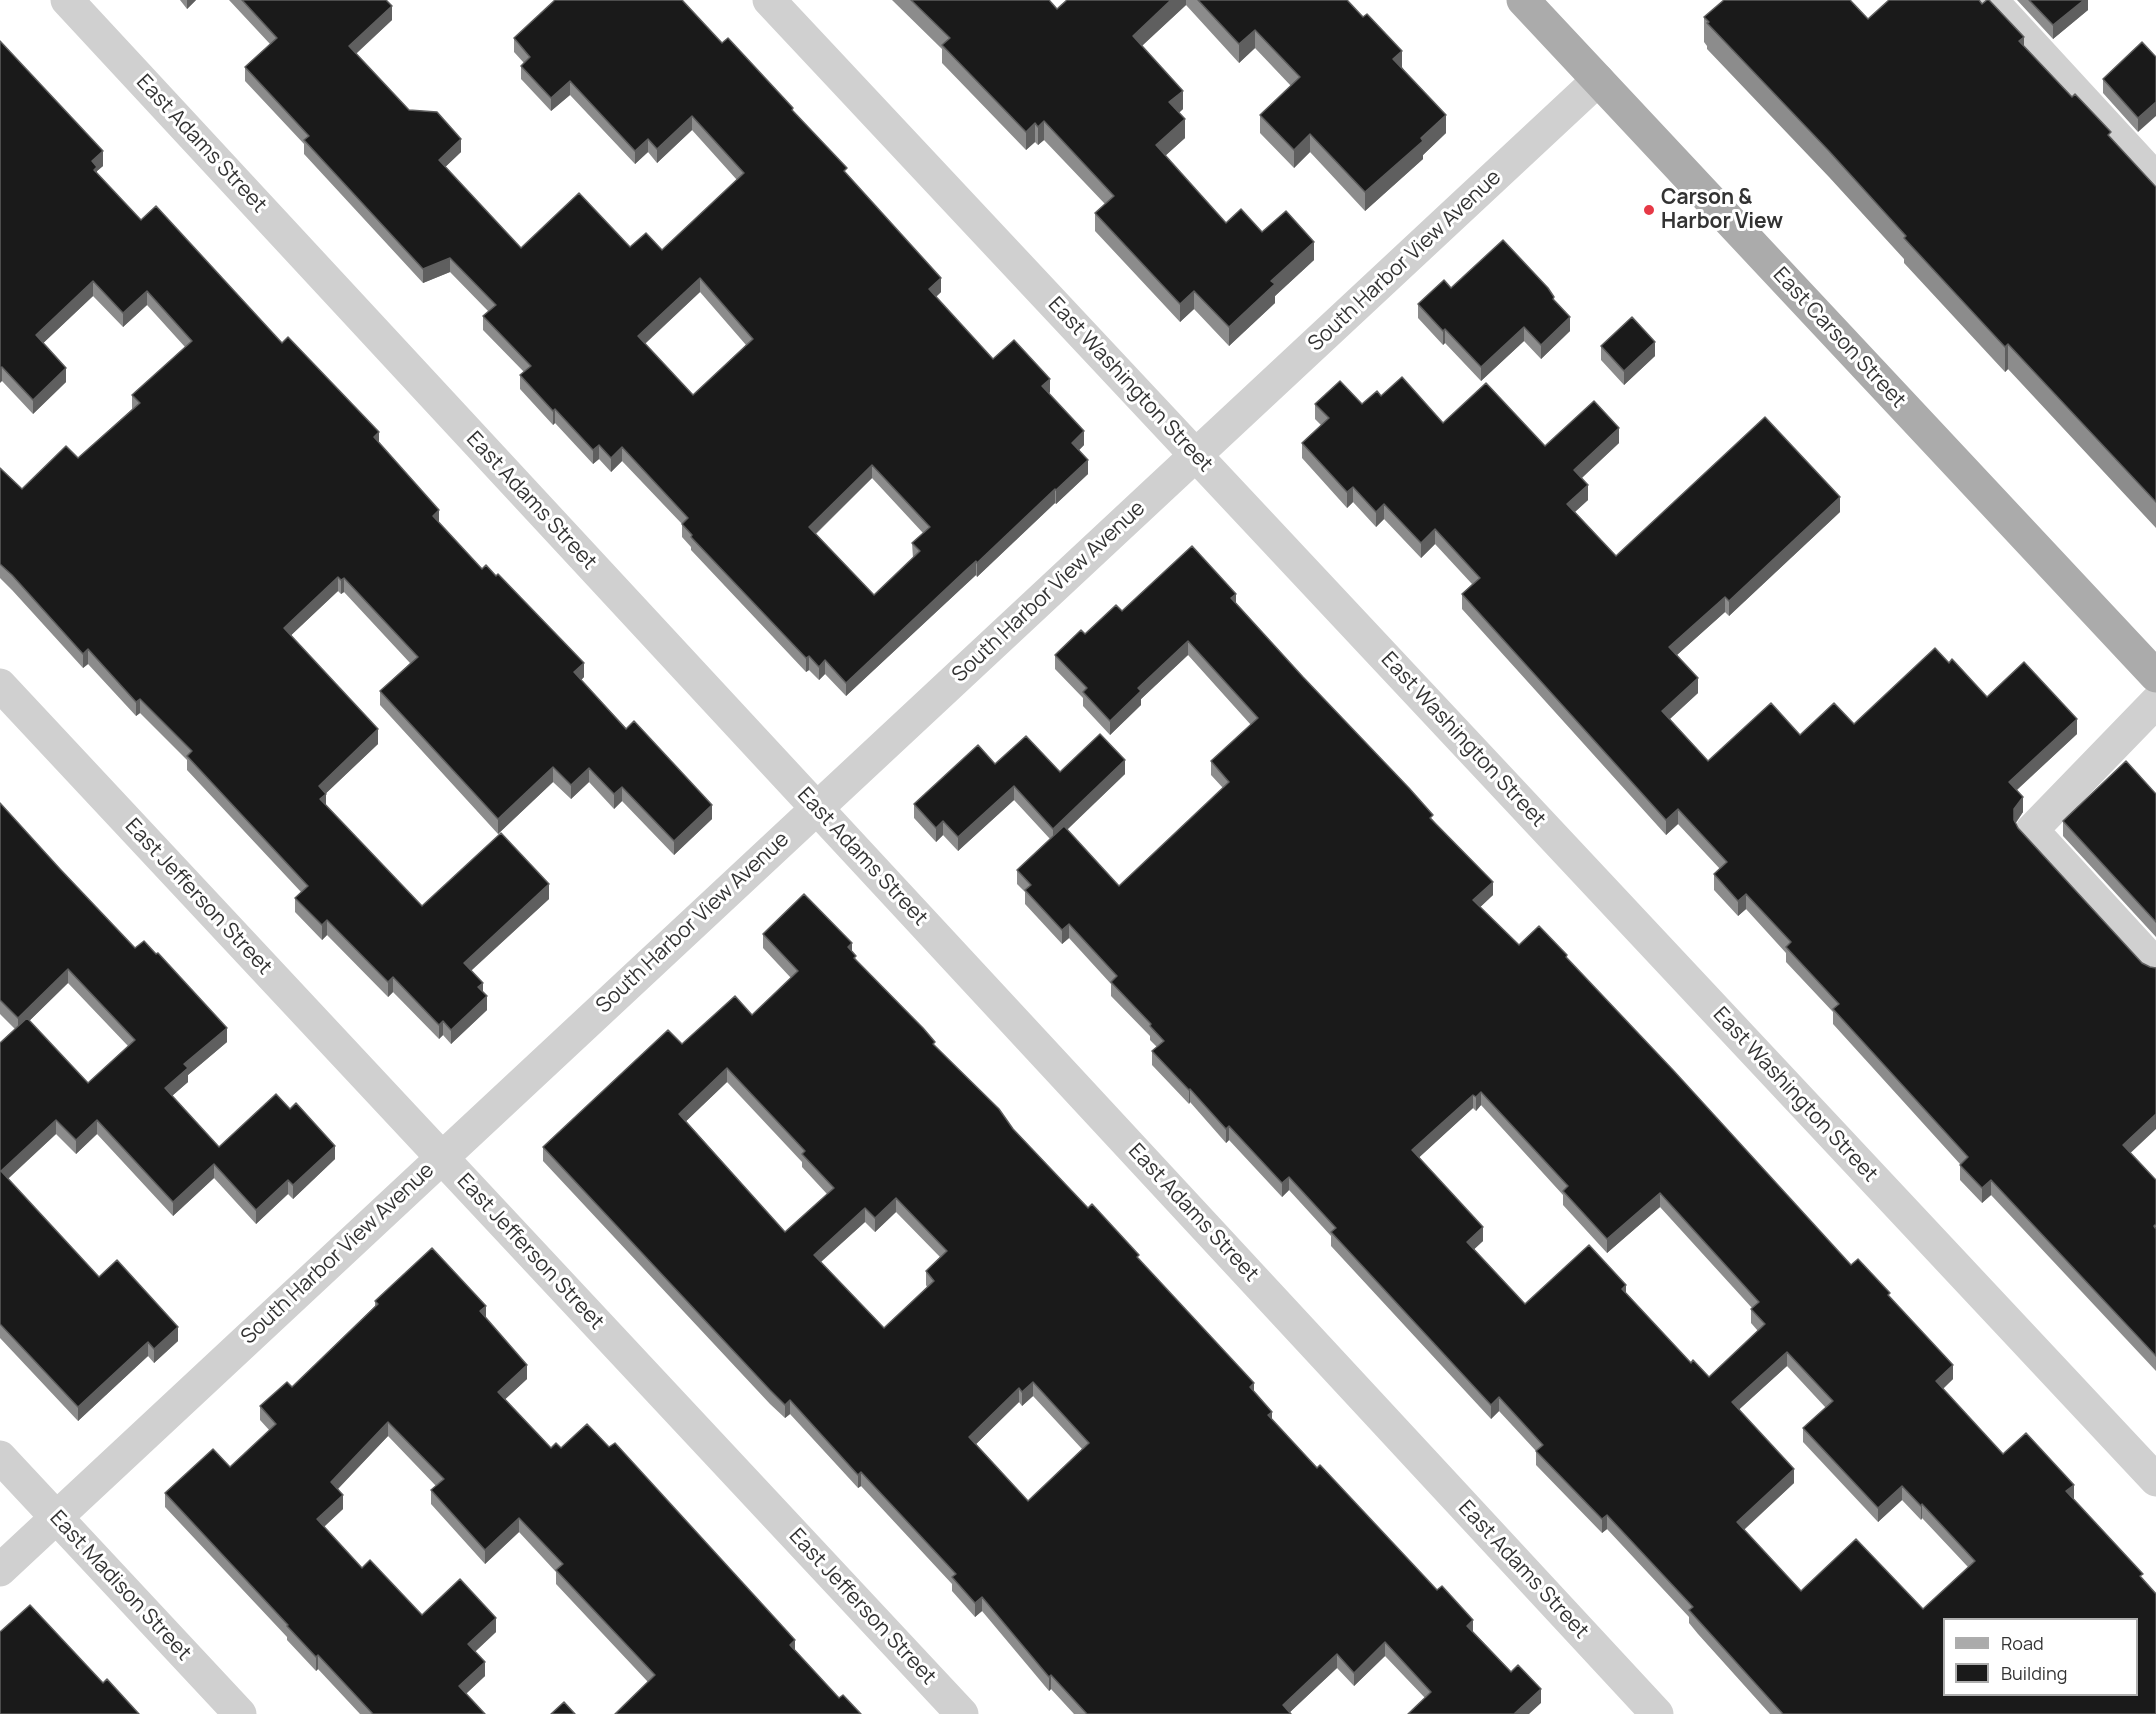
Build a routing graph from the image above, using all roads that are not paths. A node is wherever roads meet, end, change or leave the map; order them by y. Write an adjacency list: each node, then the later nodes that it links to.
1 (67, 0): 11 (street, East Adams Street)
2 (769, 0): 7 (street, East Washington Street)
3 (1523, 0): 5 (main road, East Carson Street)
4 (1990, 0): 6 (street)
5 (1598, 80): 7 (street, South Harbor View Avenue); 8 (main road, East Carson Street)
6 (2156, 179)
7 (1196, 455): 11 (street, South Harbor View Avenue); 15 (street, East Washington Street)
8 (2156, 676)
9 (0, 685): 13 (street, East Jefferson Street)
10 (2156, 702): 12 (street)
11 (816, 808): 13 (street, South Harbor View Avenue); 20 (street, East Adams Street)
12 (2156, 965)
13 (442, 1157): 16 (street, South Harbor View Avenue); 19 (street, East Jefferson Street)
14 (0, 1457): 16 (street, East Madison Street)
15 (2156, 1480)
16 (56, 1517): 17 (street, South Harbor View Avenue); 18 (street, East Madison Street)
17 (0, 1570)
18 (240, 1714)
19 (962, 1714)
20 (1657, 1714)

